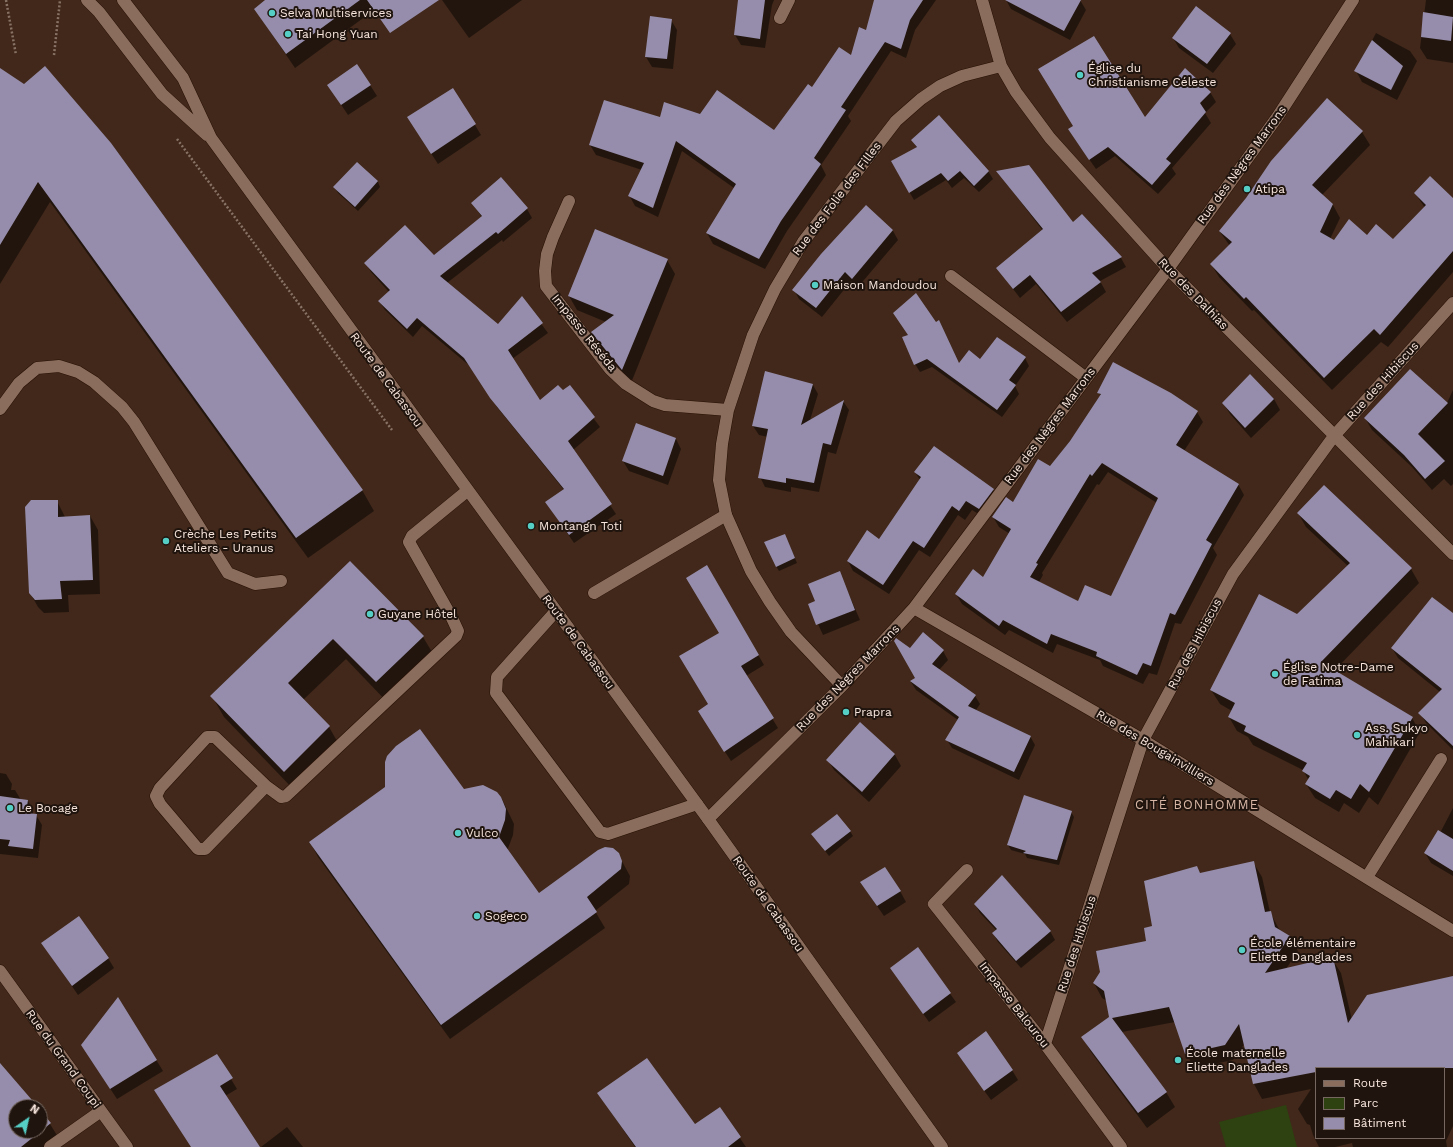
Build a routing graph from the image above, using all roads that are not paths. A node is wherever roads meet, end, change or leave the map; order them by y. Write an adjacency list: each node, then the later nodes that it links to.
1 (87, 0): 8 (street, Route de Cabassou)
2 (124, 0): 8 (street, Route de Cabassou)
3 (789, 0): 6 (street)
4 (982, 0): 7 (street, Rue des Dalhias)
5 (1353, 0): 10 (street, Rue des Nègres Marrons)
6 (780, 18)
7 (1001, 66): 10 (street, Rue des Dalhias); 15 (street, Rue des Folie des Filles)
8 (211, 138): 17 (street, Route de Cabassou)
9 (569, 201): 15 (street, Impasse Réséda)
10 (1168, 269): 13 (street, Rue des Nègres Marrons); 16 (street, Rue des Dalhias)
11 (951, 276): 13 (street)
12 (1453, 303): 16 (street, Rue des Hibiscus)
13 (1086, 378): 22 (street, Rue des Nègres Marrons)
14 (0, 409): 20 (street)
15 (728, 410): 18 (street, Rue des Folie des Filles)
16 (1334, 436): 19 (street, Rue des Dalhias); 25 (street, Rue des Hibiscus)
17 (467, 491): 23 (street, Route de Cabassou); 27 (street)
18 (726, 515): 21 (street); 24 (street, Rue des Folie des Filles)
19 (1453, 554)
20 (281, 581)
21 (594, 593)
22 (914, 608): 24 (street, Rue des Nègres Marrons); 25 (street, Rue des Bougainvilliers)
23 (556, 611): 28 (street, Route de Cabassou); 28 (street)
24 (842, 686): 29 (street, Rue des Nègres Marrons)
25 (1143, 740): 31 (street, Rue des Bougainvilliers); 34 (street, Rue des Hibiscus)
26 (1441, 759): 31 (street)
27 (266, 786): 27 (street)
28 (697, 804): 29 (street, Route de Cabassou)
29 (708, 819): 38 (street, Route de Cabassou)
30 (967, 870): 34 (street, Impasse Balourou)
31 (1367, 878): 32 (street, Rue des Bougainvilliers)
32 (1453, 931)
33 (0, 971): 35 (street, Rue du Grand Coupi)
34 (1045, 1044): 39 (street, Impasse Balourou)
35 (101, 1111): 36 (street); 37 (street, Rue du Grand Coupi)
36 (50, 1147)
37 (127, 1147)
38 (942, 1147)
39 (1121, 1147)

